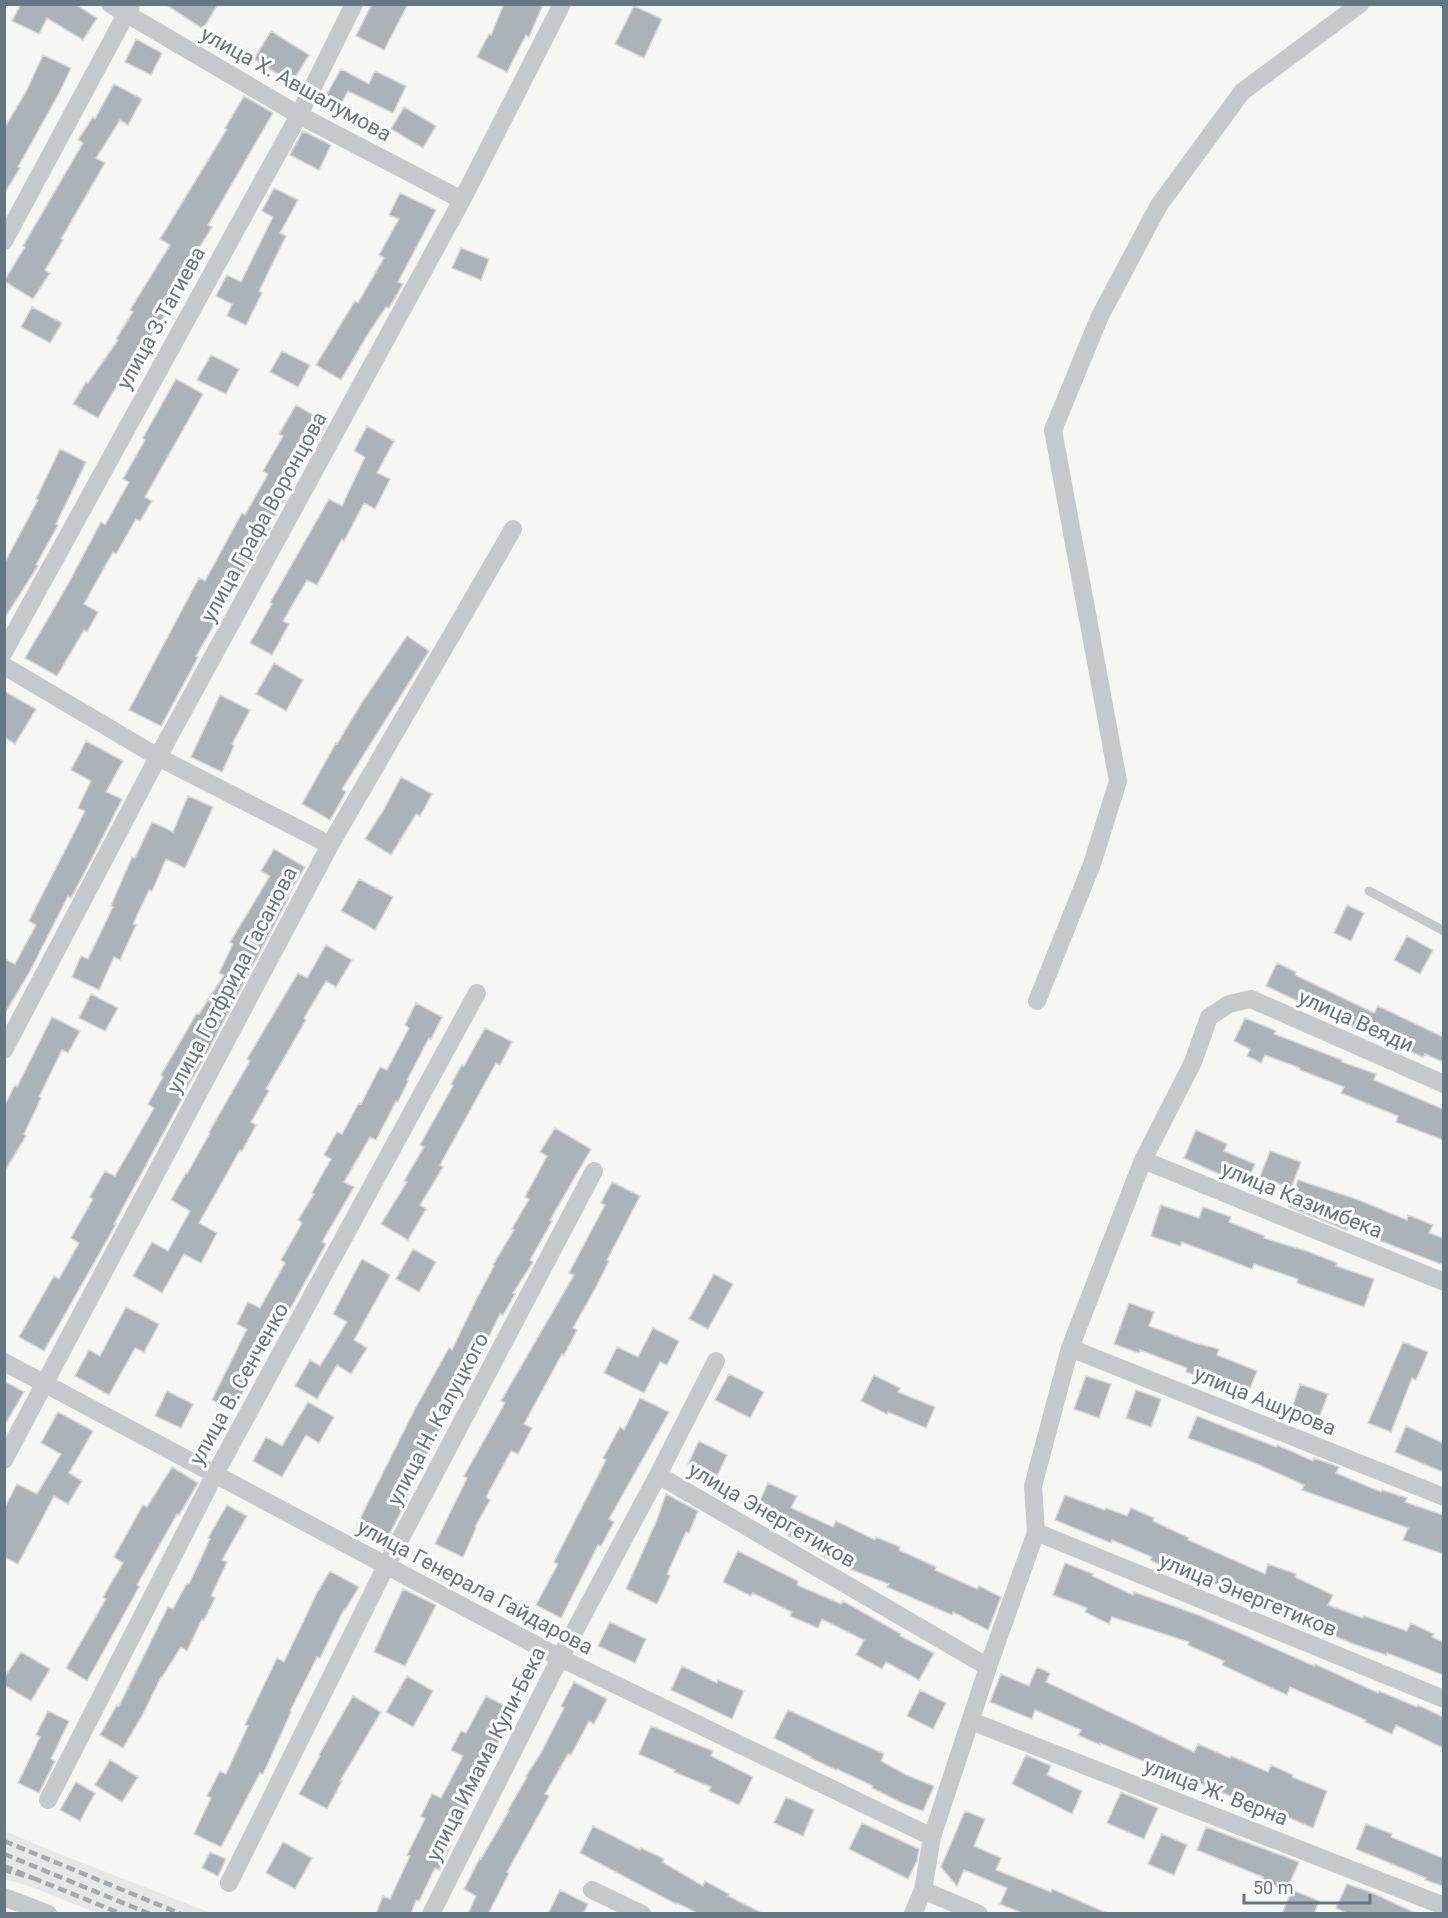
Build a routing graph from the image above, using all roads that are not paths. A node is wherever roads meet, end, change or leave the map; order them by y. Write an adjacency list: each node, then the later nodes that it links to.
1 (110, 4): 5 (street, улица Х. Авшалумова)
2 (354, 4): 6 (street, улица З.Тагиева)
3 (562, 4): 7 (street, улица Графа Воронцова)
4 (1360, 4): 17 (street)
5 (129, 9): 6 (street, улица Х. Авшалумова); 8 (street)
6 (299, 115): 7 (street, улица Х. Авшалумова); 10 (street, улица З.Тагиева)
7 (462, 200): 12 (street, улица Графа Воронцова)
8 (4, 241)
9 (513, 529): 13 (street, улица Готфрида Гасанова)
10 (4, 652)
11 (4, 666): 12 (street)
12 (158, 757): 13 (street); 18 (street, улица Графа Воронцова)
13 (330, 845): 26 (street, улица Готфрида Гасанова)
14 (1369, 891): 15 (lane)
15 (1443, 931)
16 (477, 993): 28 (street, улица В. Сенченко)
17 (1037, 1001)
18 (4, 1050)
19 (1443, 1084): 20 (street, улица Веяди)
20 (1143, 1160): 22 (street, улица Казимбека); 23 (street)
21 (594, 1171): 32 (street, улица Н. Калуцкого)
22 (1443, 1282)
23 (1070, 1348): 30 (street, улица Ашурова); 31 (street)
24 (716, 1361): 29 (street, улица Имама Кули-Бека)
25 (4, 1362): 26 (street, улица Генерала Гайдарова)
26 (44, 1384): 27 (street, улица Готфрида Гасанова); 28 (street, улица Генерала Гайдарова)
27 (4, 1460)
28 (215, 1474): 32 (street, улица Генерала Гайдарова); 37 (street, улица В. Сенченко)
29 (658, 1475): 33 (street, улица Имама Кули-Бека); 34 (street, улица Энергетиков)
30 (1443, 1497)
31 (1036, 1532): 34 (street); 35 (street, улица Энергетиков)
32 (386, 1566): 33 (street, улица Генерала Гайдарова); 39 (street, улица Н. Калуцкого)
33 (560, 1658): 38 (street, улица Генерала Гайдарова); 45 (street, улица Имама Кули-Бека)
34 (988, 1666): 36 (street)
35 (1443, 1699)
36 (971, 1721): 38 (street); 43 (street, улица Ж. Верна)
37 (48, 1800)
38 (932, 1837): 41 (street)
39 (229, 1883)
40 (592, 1890): 46 (street)
41 (923, 1890): 47 (street); 48 (street)
42 (4, 1897): 44 (street)
43 (1443, 1906)
44 (48, 1914)
45 (431, 1914)
46 (642, 1914)
47 (913, 1914)
48 (979, 1914)

